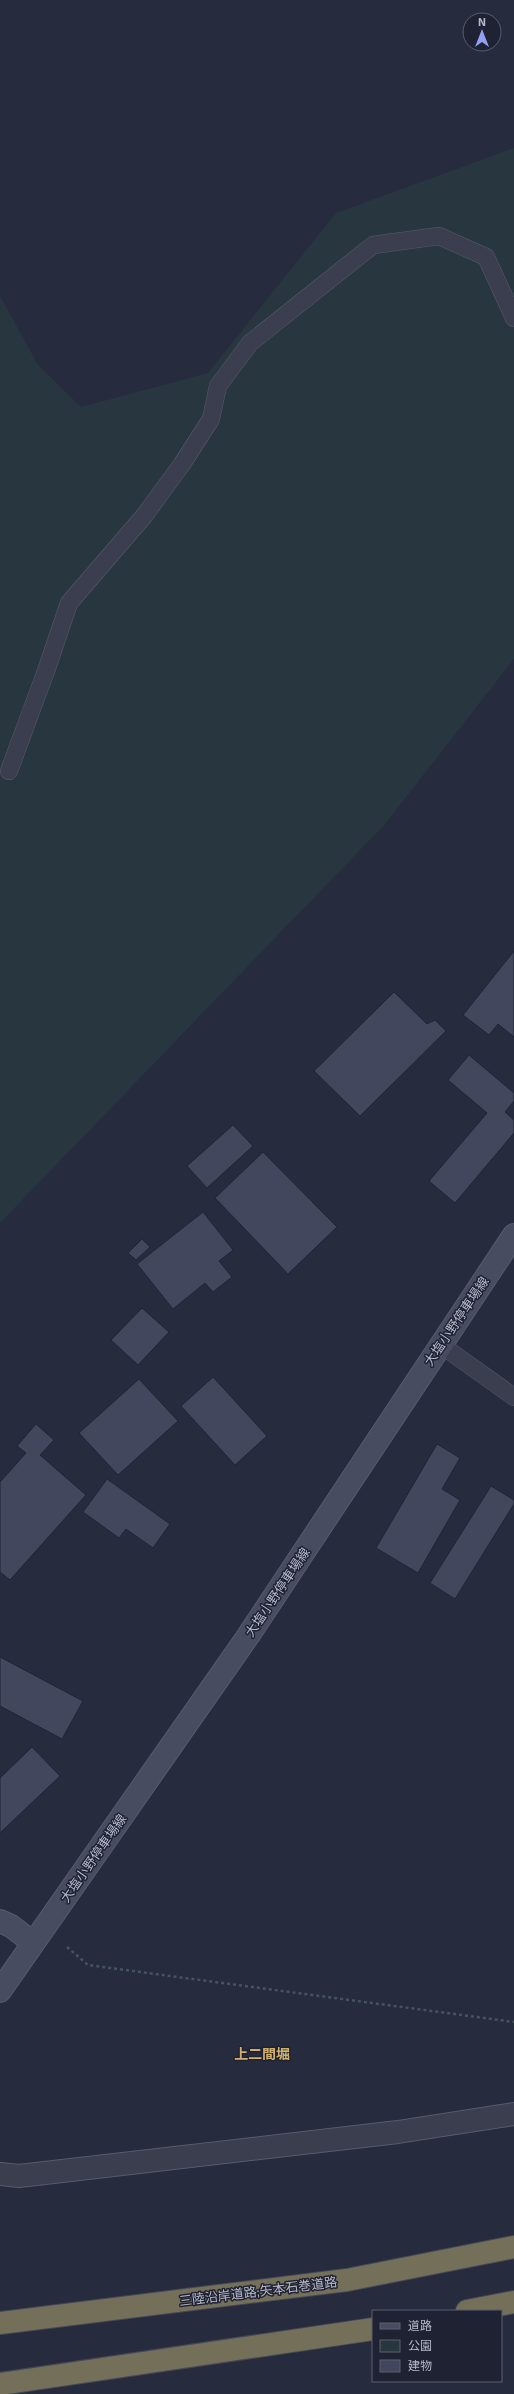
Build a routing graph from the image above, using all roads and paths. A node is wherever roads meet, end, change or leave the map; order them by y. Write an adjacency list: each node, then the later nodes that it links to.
1 (514, 318): 2 (lane)
2 (8, 771)
3 (514, 1235): 4 (main road, 大塩小野停車場線)
4 (441, 1345): 5 (lane); 7 (main road, 大塩小野停車場線)
5 (514, 1397)
6 (0, 1921): 7 (main road)
7 (38, 1934): 8 (main road, 大塩小野停車場線); 9 (path)
8 (0, 1991)
9 (514, 2022)
10 (514, 2114): 11 (street)
11 (0, 2174)
12 (514, 2247): 15 (highway, 三陸沿岸道路;矢本石巻道路)
13 (514, 2302): 14 (highway)
14 (472, 2310)
15 (0, 2323)
16 (372, 2329): 17 (highway)
17 (0, 2384)

